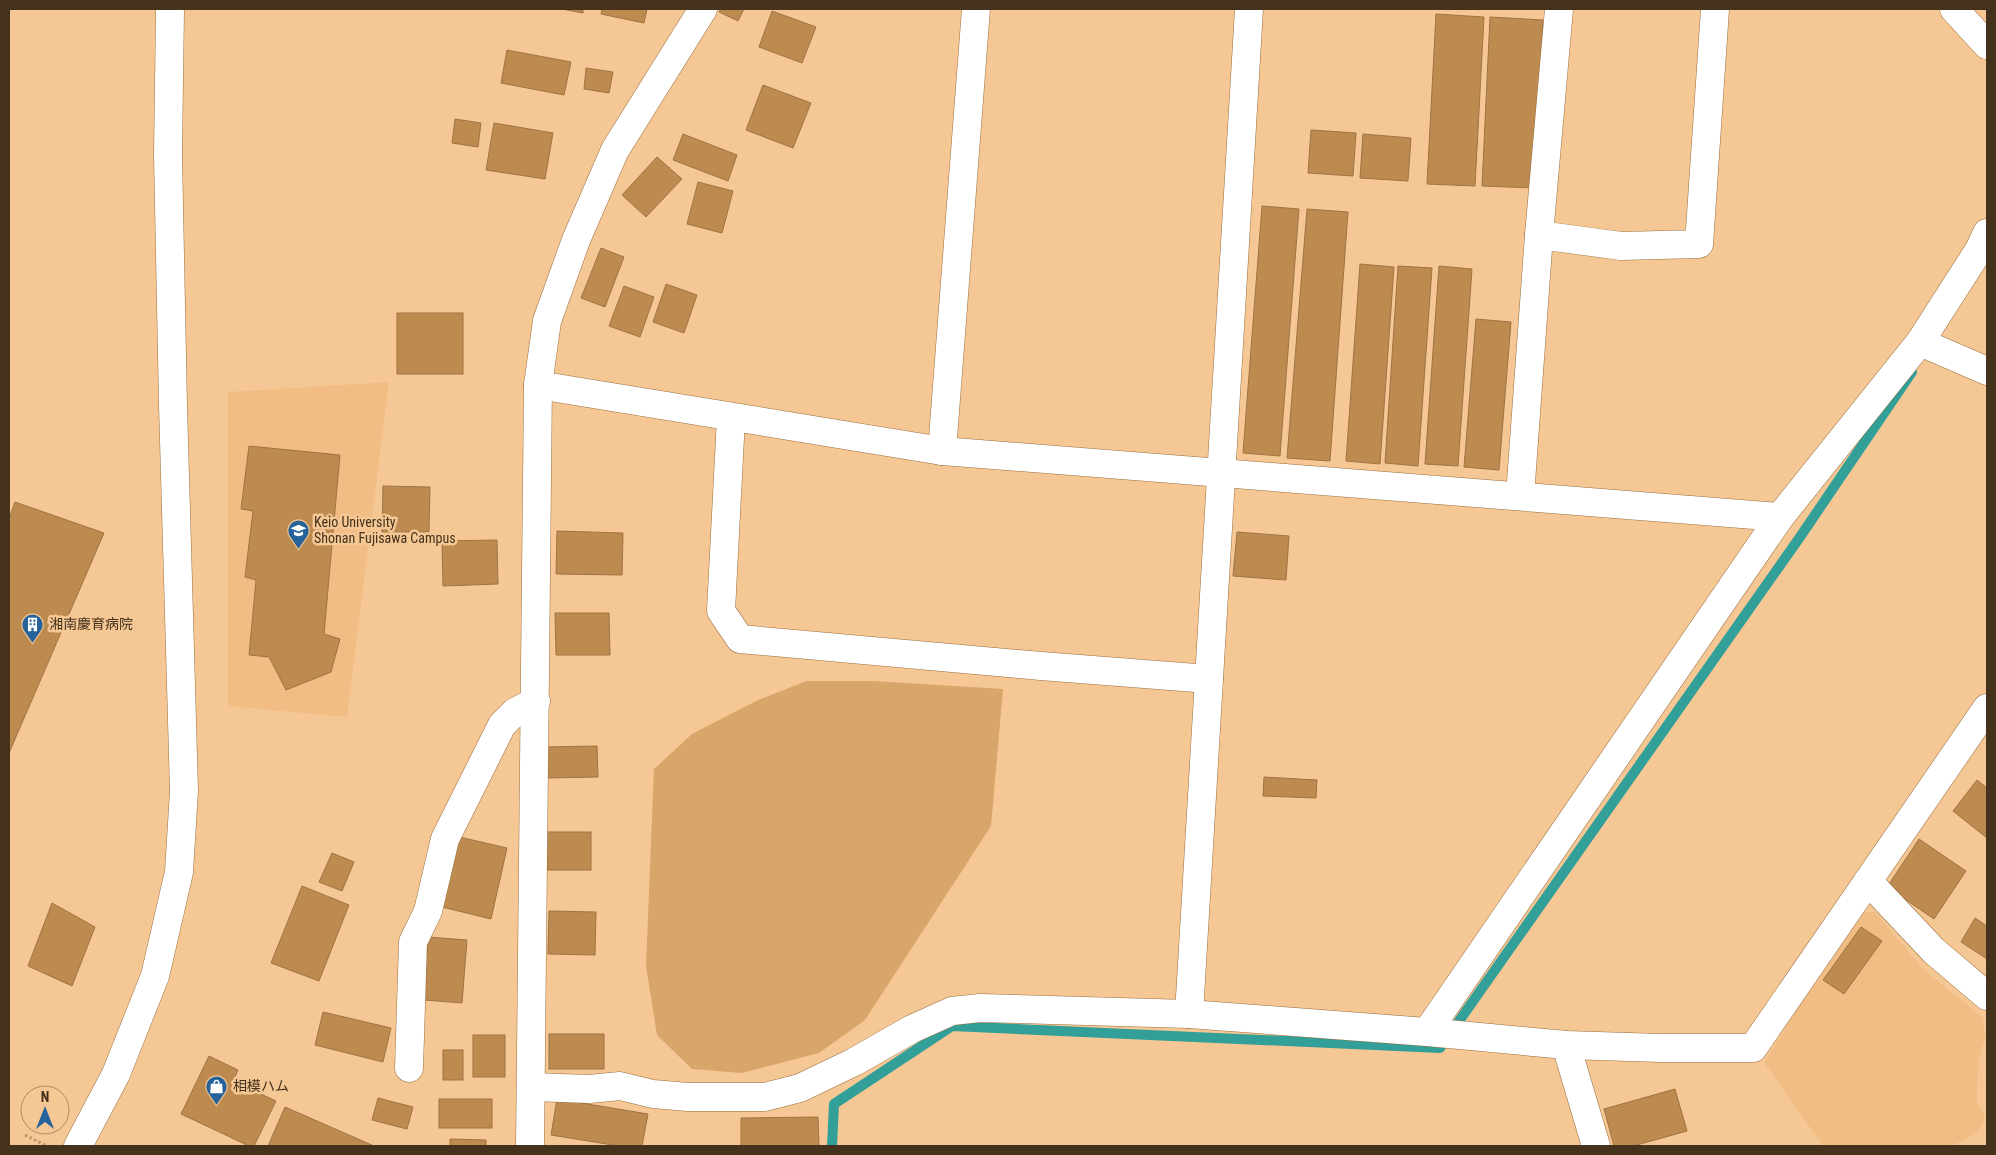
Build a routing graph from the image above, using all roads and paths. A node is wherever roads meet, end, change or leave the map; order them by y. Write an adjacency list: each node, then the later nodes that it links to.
1 (170, 9): 31 (street)
2 (703, 9): 13 (street)
3 (976, 9): 15 (street)
4 (1249, 9): 16 (street)
5 (1559, 9): 10 (street)
6 (1715, 9): 10 (street)
7 (1954, 9): 8 (street)
8 (1987, 46)
9 (1987, 233): 11 (street)
10 (1539, 235): 17 (street)
11 (1920, 342): 12 (street); 18 (street)
12 (1987, 371)
13 (538, 385): 14 (street); 20 (street)
14 (731, 418): 15 (street); 19 (street)
15 (942, 451): 16 (street)
16 (1222, 473): 17 (street); 19 (street)
17 (1520, 496): 18 (street)
18 (1780, 517): 25 (street)
19 (1209, 678): 24 (street)
20 (536, 701): 27 (street); 28 (street)
21 (1987, 708): 22 (street)
22 (1868, 881): 23 (street); 26 (street)
23 (1987, 996)
24 (1189, 1014): 25 (street); 28 (street)
25 (1427, 1032): 26 (street)
26 (1566, 1045): 33 (street)
27 (409, 1068)
28 (532, 1087): 32 (street)
29 (25, 1135): 30 (path)
30 (47, 1146)
31 (78, 1146)
32 (530, 1146)
33 (1596, 1146)

